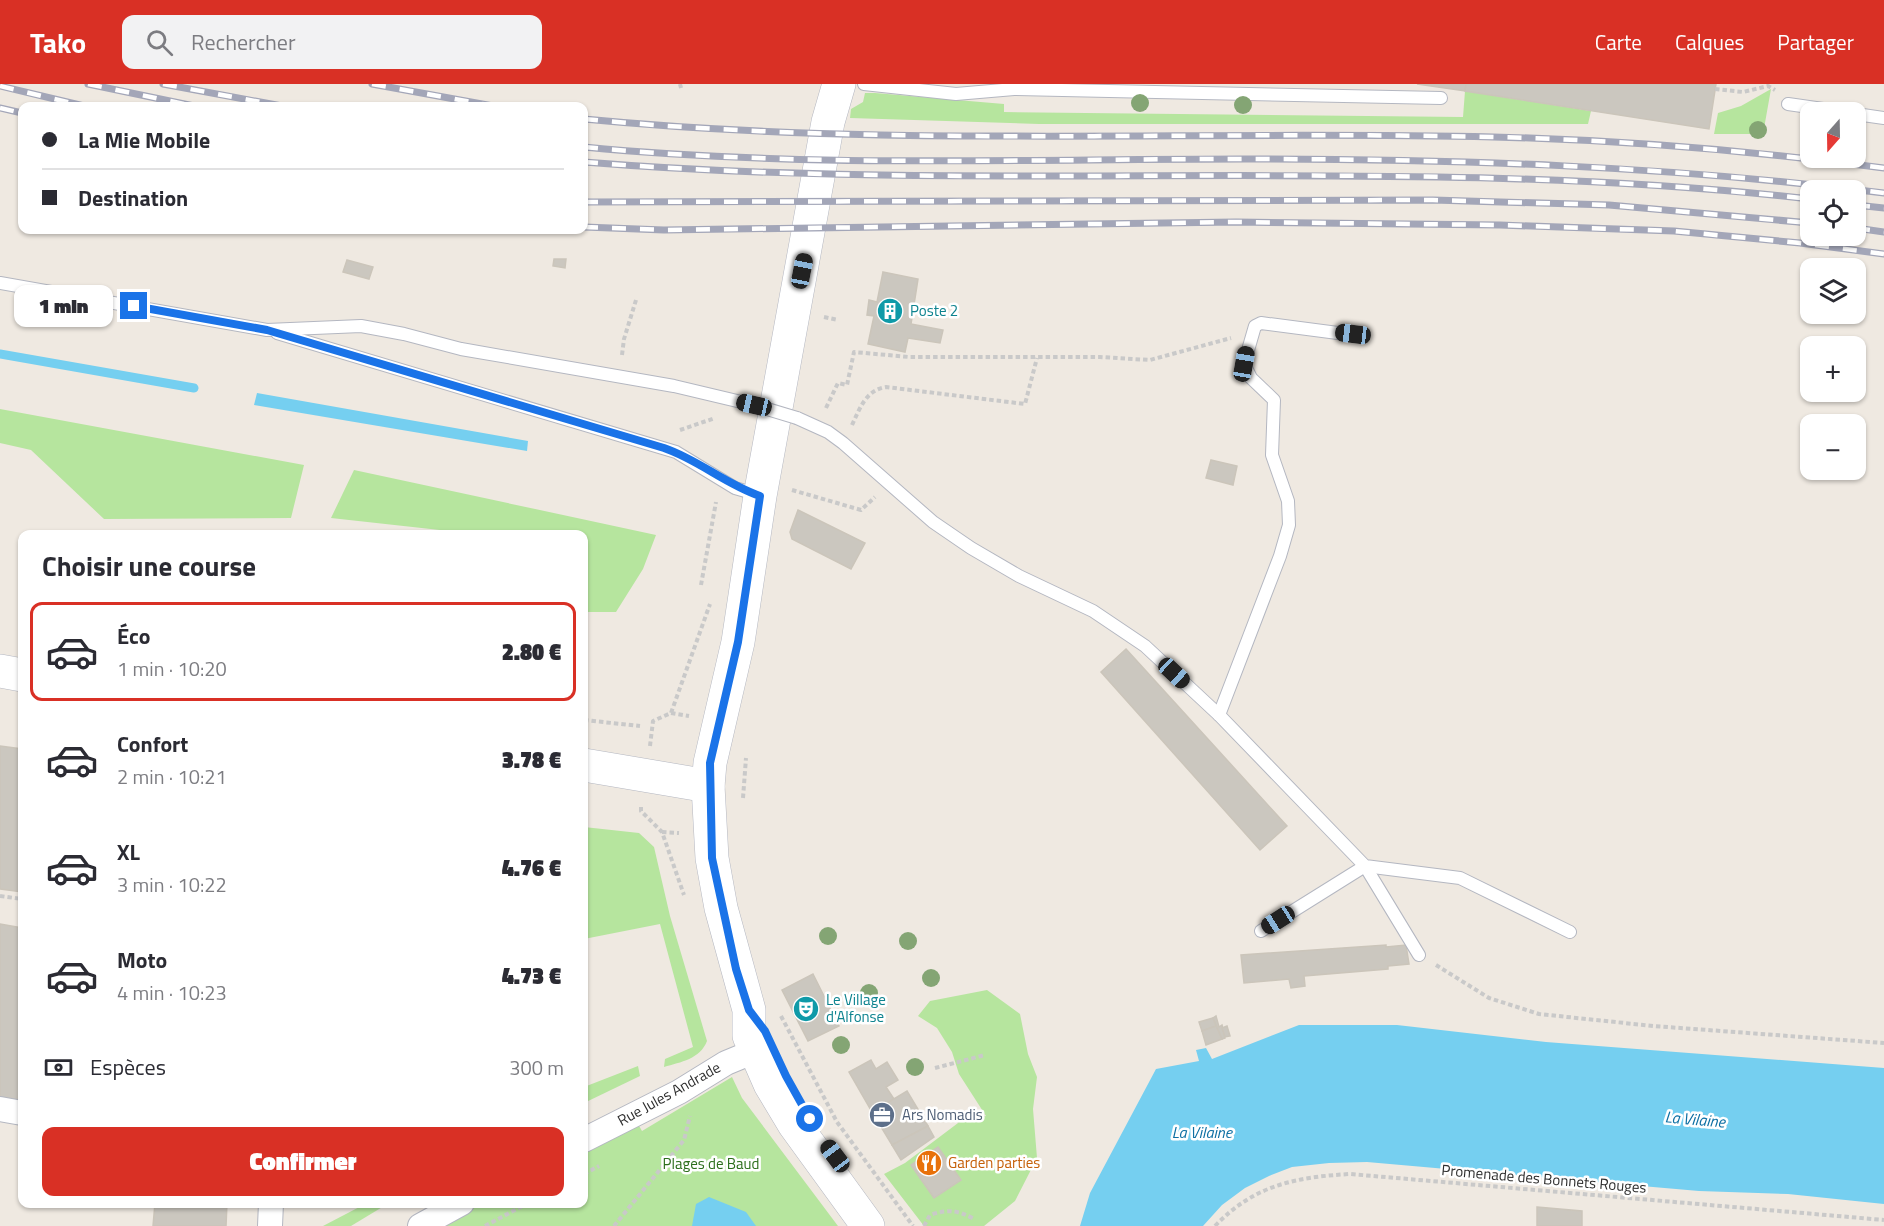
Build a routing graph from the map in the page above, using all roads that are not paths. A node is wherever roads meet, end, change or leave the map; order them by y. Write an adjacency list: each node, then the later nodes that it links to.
1 (839, 84): 11 (main road)
2 (864, 84): 3 (lane)
3 (1441, 98)
4 (1788, 104): 5 (lane)
5 (1800, 106)
6 (1866, 115): 7 (lane)
7 (1884, 118)
8 (0, 283): 9 (lane)
9 (267, 330): 11 (lane); 14 (lane, bridge)
10 (1353, 334): 14 (lane)
11 (748, 492): 16 (main road)
12 (0, 672): 13 (main road)
13 (18, 674)
14 (1218, 715): 17 (lane)
15 (588, 766): 16 (main road)
16 (708, 786): 21 (main road)
17 (1365, 866): 18 (lane); 19 (lane); 20 (lane)
18 (1261, 931)
19 (1570, 932)
20 (1419, 955)
21 (764, 1011): 22 (main road); 31 (main road)
22 (755, 1051): 25 (street, Rue Jules Andrade); 30 (main road)
23 (0, 1109): 24 (street)
24 (18, 1112)
25 (588, 1138)
26 (271, 1208): 28 (street)
27 (453, 1208): 29 (street)
28 (270, 1226)
29 (420, 1226)
30 (868, 1226)
31 (888, 1226)

